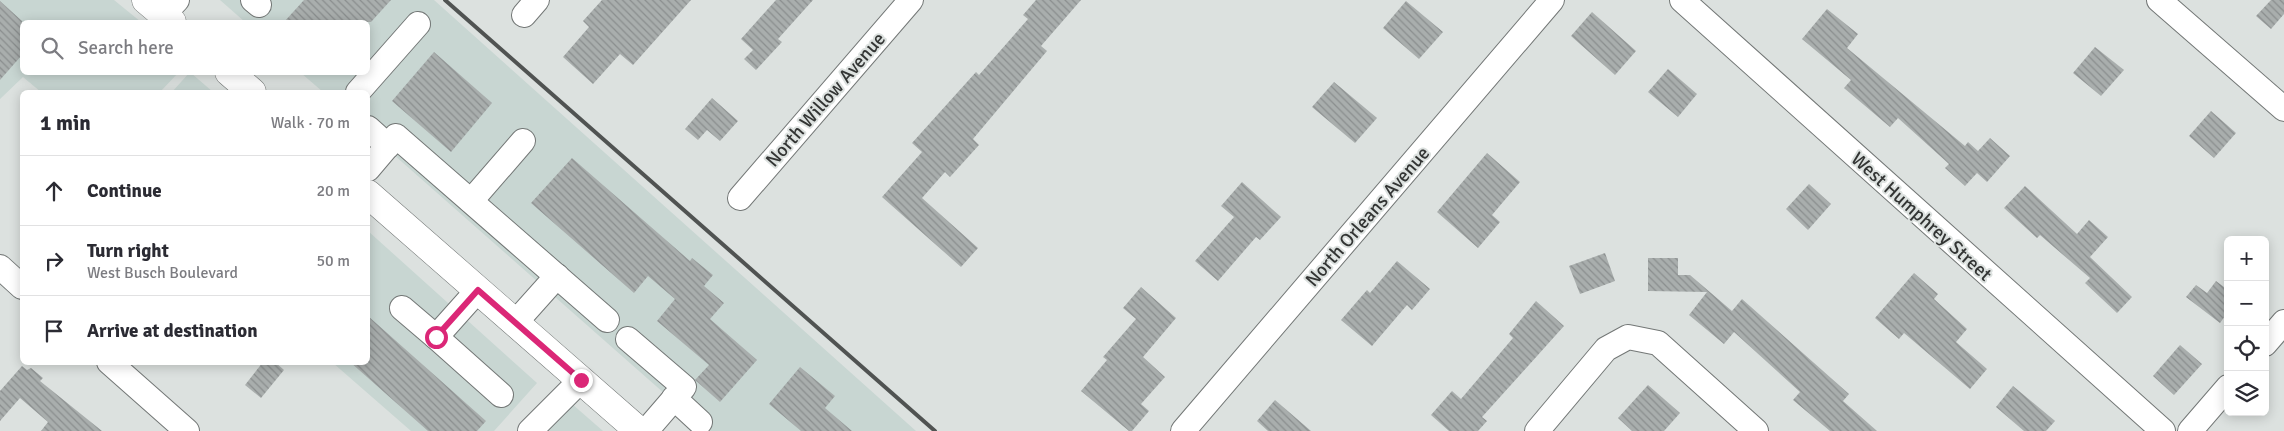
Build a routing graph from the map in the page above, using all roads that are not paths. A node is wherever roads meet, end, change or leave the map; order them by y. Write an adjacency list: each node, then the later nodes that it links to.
1 (910, 0): 15 (street, North Willow Avenue)
2 (1552, 0): 38 (street, North Orleans Avenue)
3 (1682, 0): 41 (street, West Humphrey Street)
4 (2160, 0): 9 (street)
5 (418, 24): 8 (street)
6 (232, 75): 7 (main road)
7 (250, 90)
8 (360, 90)
9 (2284, 109)
10 (370, 130): 12 (street)
11 (523, 142): 16 (street)
12 (388, 146): 13 (street); 16 (street)
13 (370, 167)
14 (370, 196): 20 (main road)
15 (740, 198)
16 (471, 201): 18 (street)
17 (0, 267): 19 (street)
18 (557, 276): 22 (street); 24 (street)
19 (20, 285)
20 (478, 290): 24 (main road); 25 (street)
21 (402, 308): 25 (street)
22 (607, 320)
23 (2284, 322): 27 (street)
24 (516, 323): 29 (main road)
25 (436, 337): 31 (street)
26 (628, 339): 32 (street)
27 (2269, 339)
28 (112, 365): 34 (street)
29 (581, 380): 35 (street); 36 (main road)
30 (2224, 392): 42 (street)
31 (501, 394)
32 (674, 398): 33 (street); 37 (street)
33 (700, 422)
34 (187, 431)
35 (530, 431)
36 (639, 431)
37 (646, 431)
38 (1183, 431)
39 (1537, 431): 40 (street)
40 (1756, 431)
41 (2163, 431)
42 (2190, 431)

